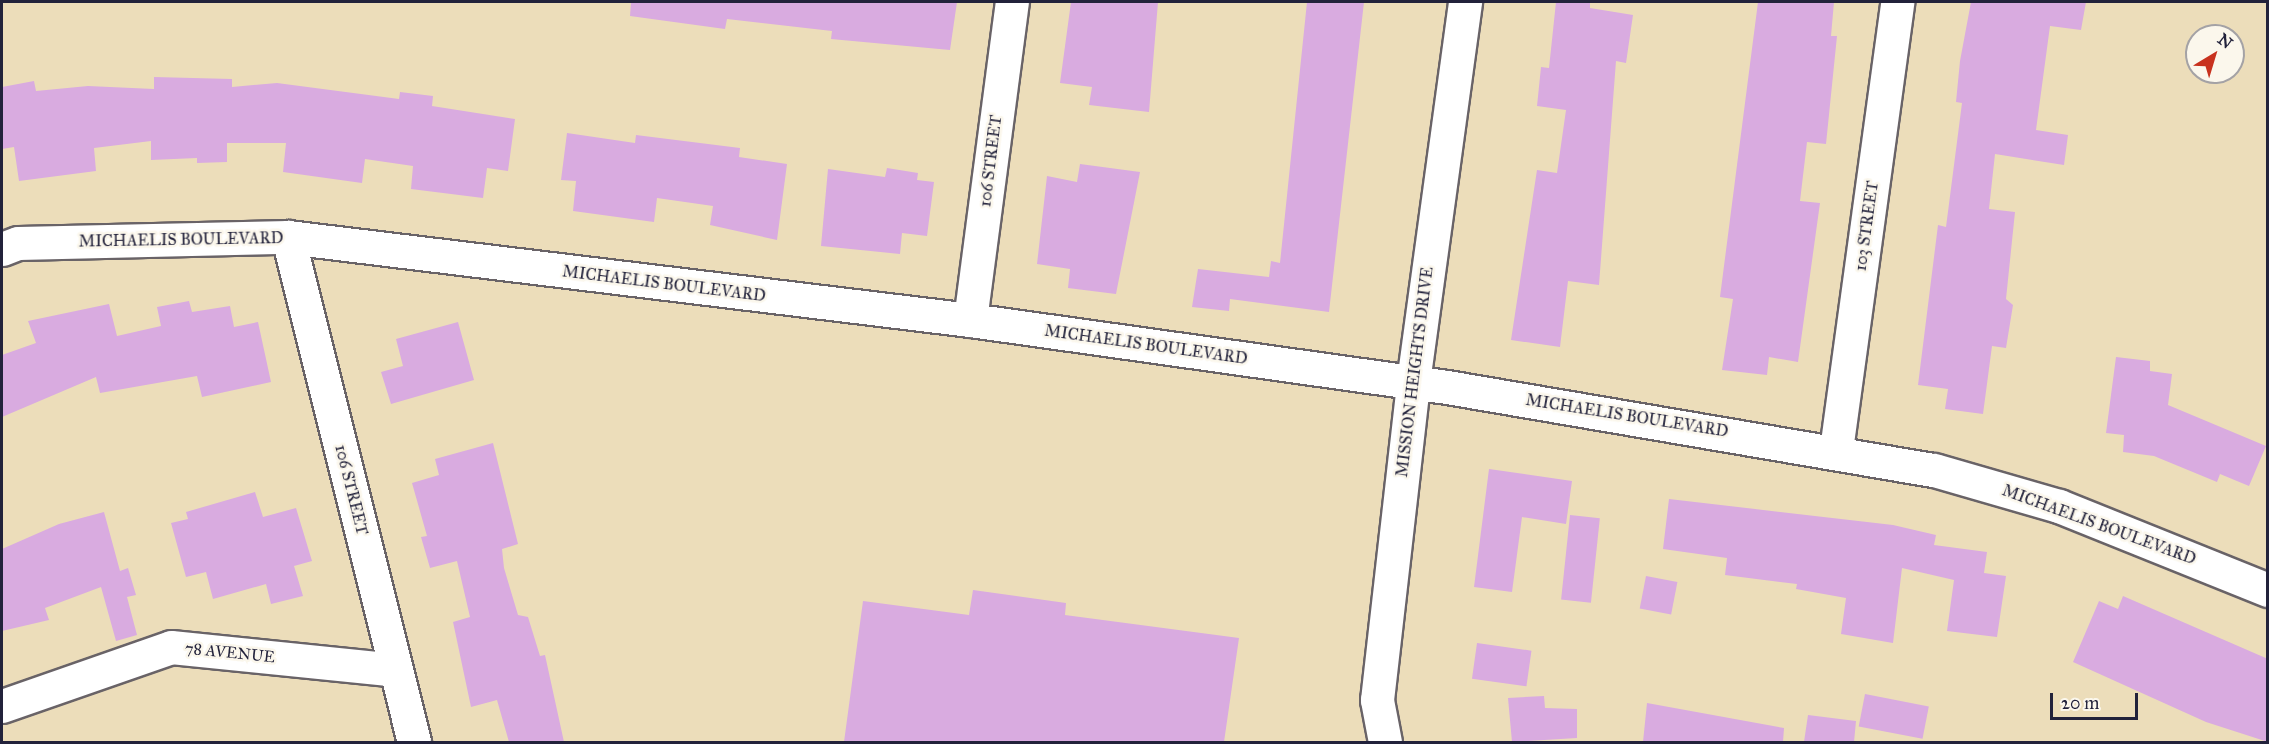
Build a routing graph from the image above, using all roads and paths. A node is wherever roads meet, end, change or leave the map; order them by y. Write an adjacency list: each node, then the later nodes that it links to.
1 (1012, 2): 6 (street, 106 STREET)
2 (1465, 2): 7 (street, MISSION HEIGHTS DRIVE)
3 (1897, 2): 8 (street, 103 STREET)
4 (288, 237): 5 (street, MICHAELIS BOULEVARD); 6 (street, MICHAELIS BOULEVARD); 10 (street, 106 STREET)
5 (2, 249)
6 (970, 320): 7 (street, MICHAELIS BOULEVARD)
7 (1413, 382): 8 (street, MICHAELIS BOULEVARD); 13 (street, MISSION HEIGHTS DRIVE)
8 (1836, 450): 9 (street, MICHAELIS BOULEVARD)
9 (2268, 590)
10 (396, 670): 11 (street, 78 AVENUE); 12 (street, 106 STREET)
11 (2, 706)
12 (414, 742)
13 (1385, 742)

